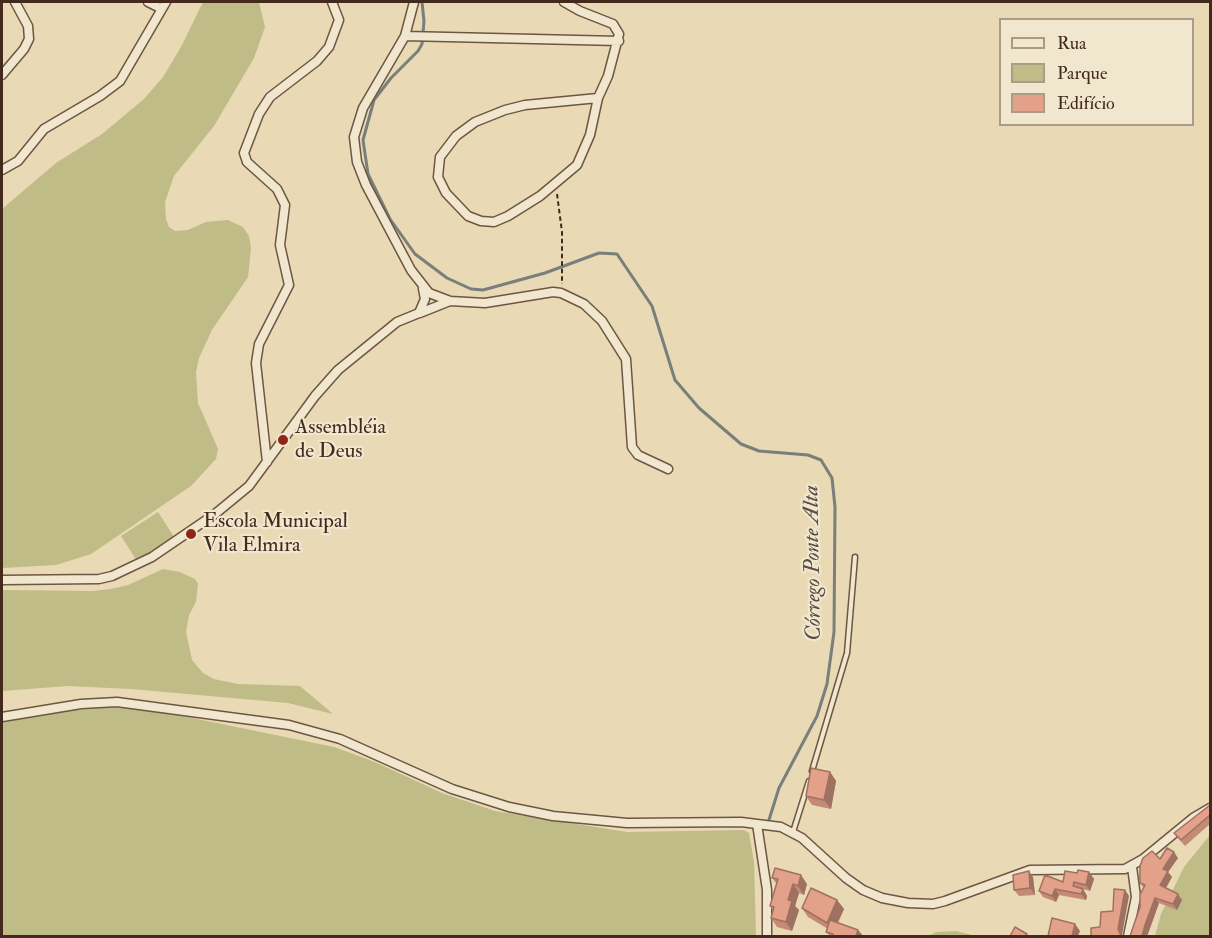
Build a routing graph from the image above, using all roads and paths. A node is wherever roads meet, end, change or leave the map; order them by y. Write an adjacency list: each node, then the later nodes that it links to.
1 (15, 2): 9 (street)
2 (148, 2): 6 (street)
3 (332, 2): 17 (street)
4 (414, 2): 7 (street)
5 (564, 2): 8 (street)
6 (164, 5): 11 (street)
7 (405, 36): 8 (street); 13 (street)
8 (619, 40): 10 (street)
9 (2, 75)
10 (598, 98): 12 (street); 12 (street)
11 (2, 170)
12 (555, 184): 14 (path)
13 (422, 286): 15 (street); 16 (street)
14 (561, 293): 15 (street); 18 (street)
15 (450, 301): 16 (street)
16 (416, 317): 17 (street)
17 (268, 462): 20 (street)
18 (668, 469)
19 (855, 557): 24 (lane)
20 (2, 580)
21 (2, 717): 23 (street)
22 (1210, 808): 25 (street)
23 (757, 824): 24 (street); 26 (street)
24 (793, 832): 25 (street)
25 (1132, 867): 27 (street)
26 (767, 936)
27 (1128, 936)

